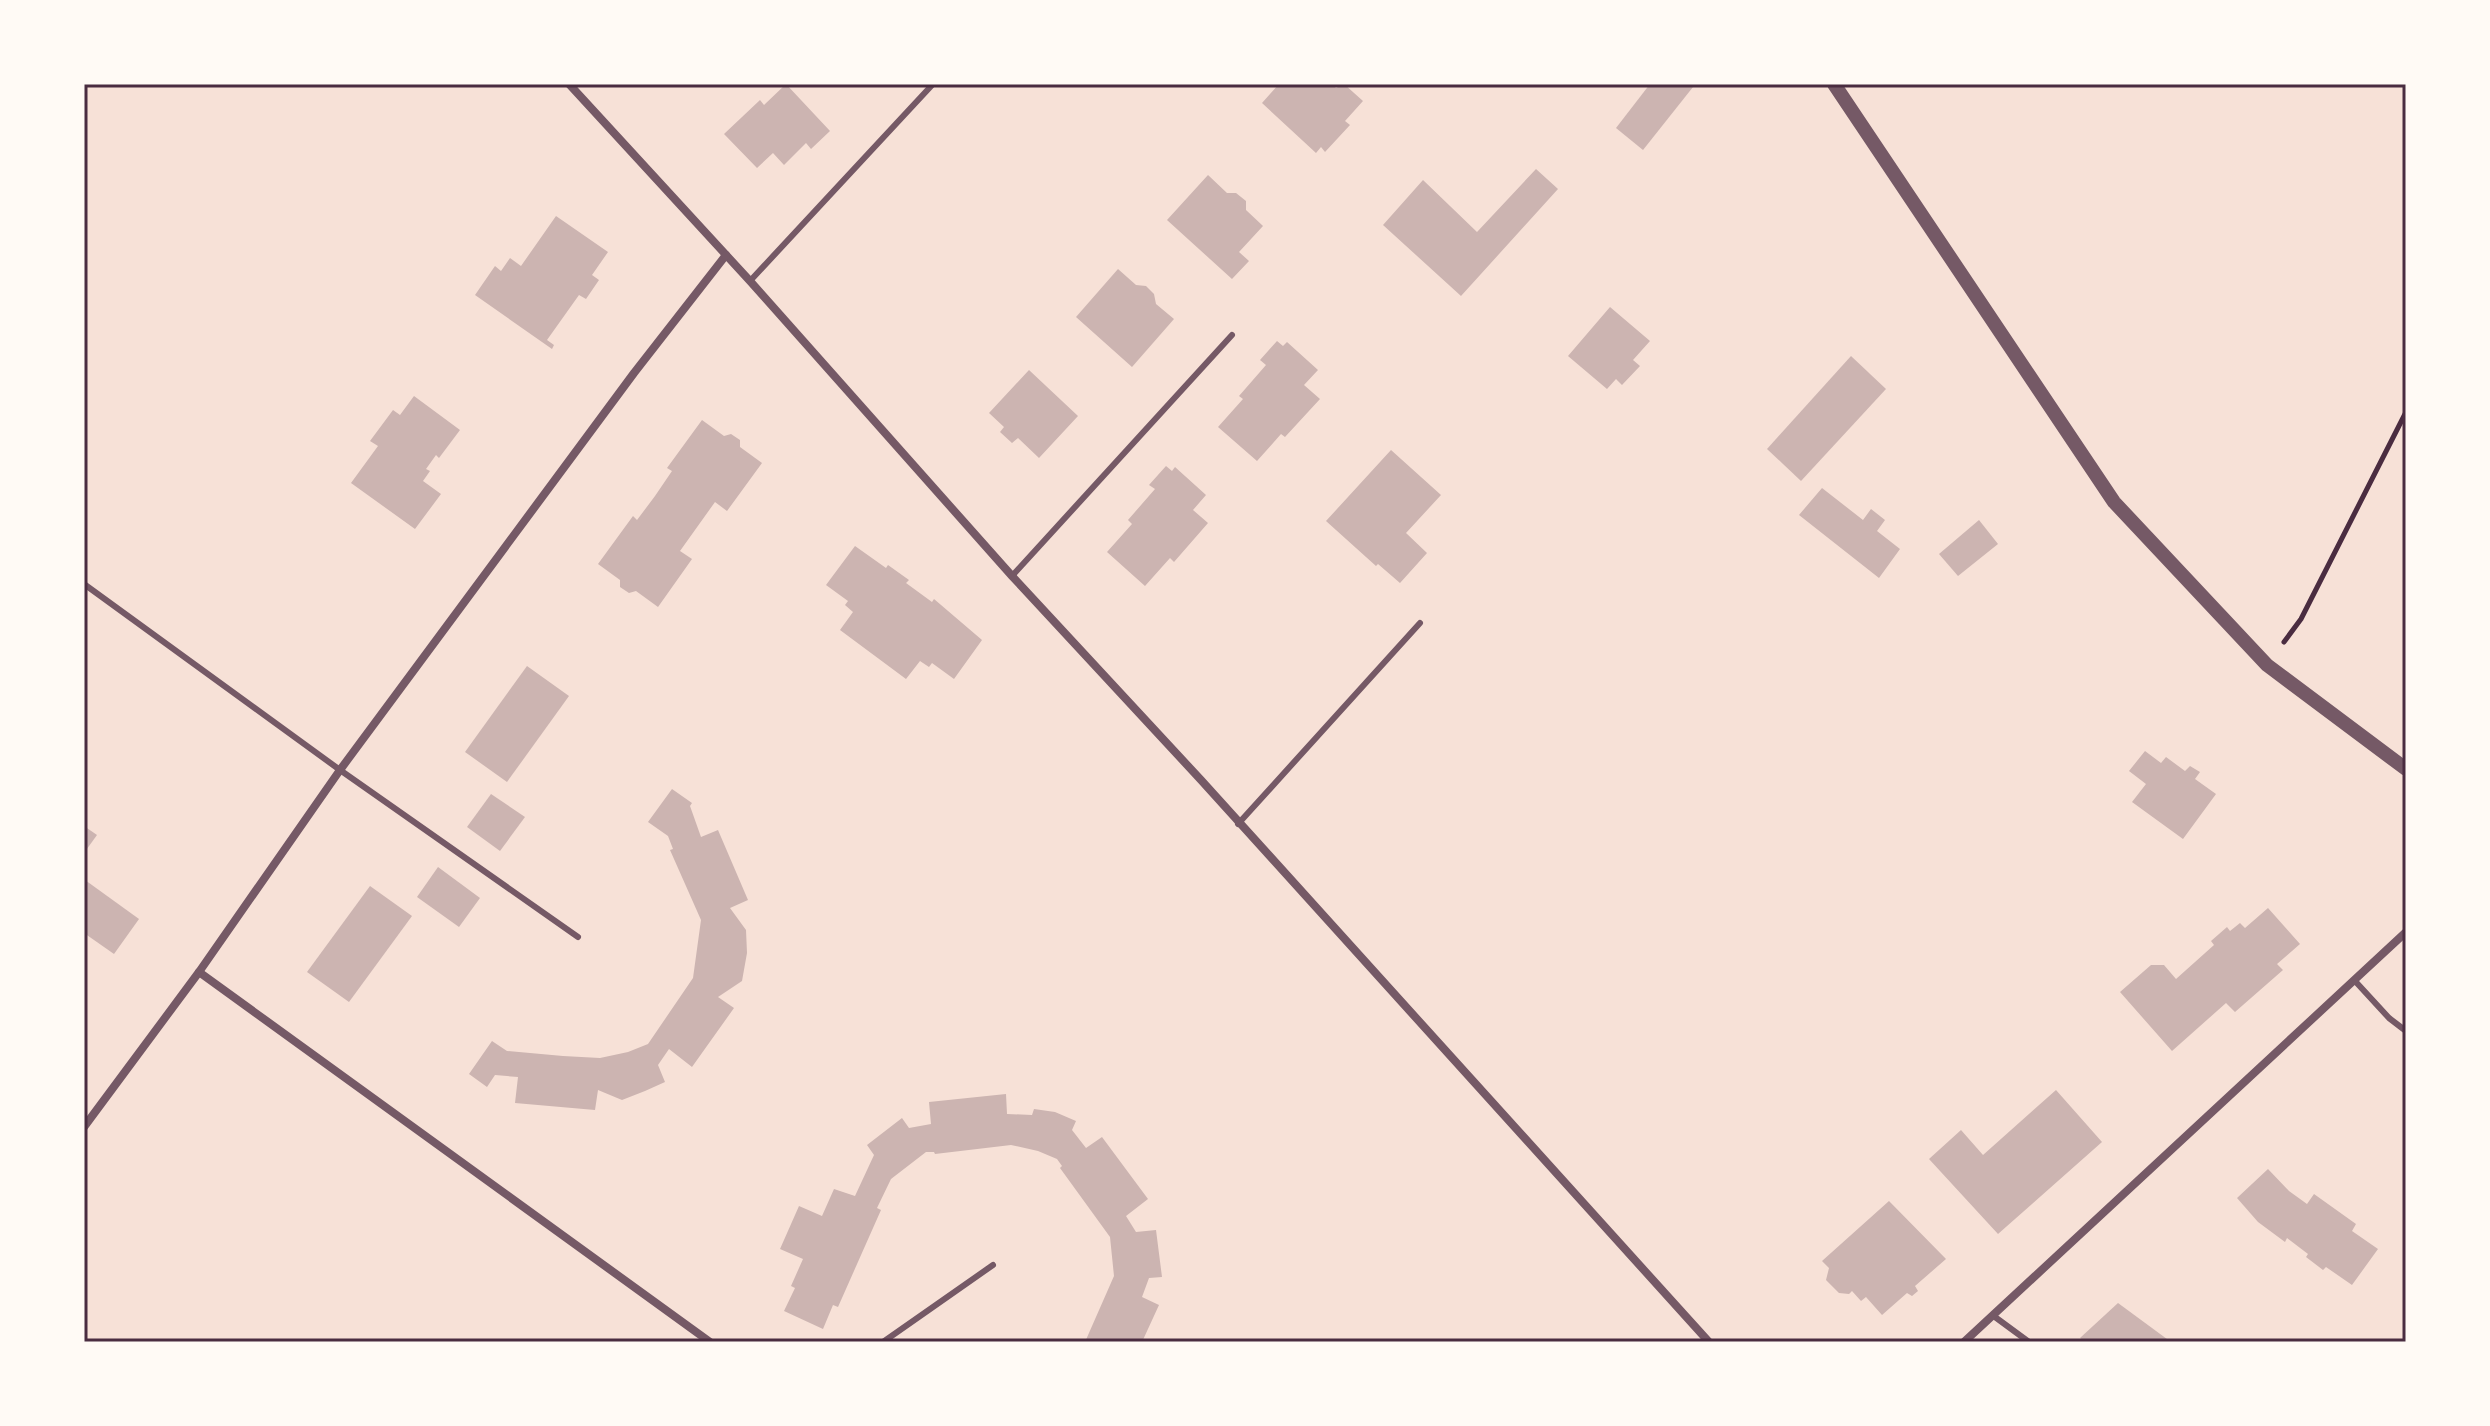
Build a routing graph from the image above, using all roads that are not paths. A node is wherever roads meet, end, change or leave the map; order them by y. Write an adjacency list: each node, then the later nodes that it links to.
1 (569, 84): 4 (street)
2 (933, 84): 5 (lane)
3 (1834, 84): 10 (street)
4 (726, 255): 5 (street); 11 (street)
5 (750, 281): 7 (street)
6 (1232, 335): 7 (lane)
7 (1012, 576): 12 (street)
8 (84, 584): 11 (lane)
9 (1420, 623): 12 (lane)
10 (2406, 769)
11 (340, 770): 14 (lane); 15 (street)
12 (1238, 824): 23 (street)
13 (2406, 932): 16 (street)
14 (578, 937)
15 (199, 972): 18 (street); 21 (street)
16 (2355, 981): 17 (lane); 20 (street)
17 (2406, 1031)
18 (84, 1127)
19 (993, 1265): 22 (lane)
20 (1995, 1317): 24 (street); 25 (lane)
21 (710, 1342)
22 (883, 1342)
23 (1709, 1342)
24 (1964, 1342)
25 (2029, 1342)

